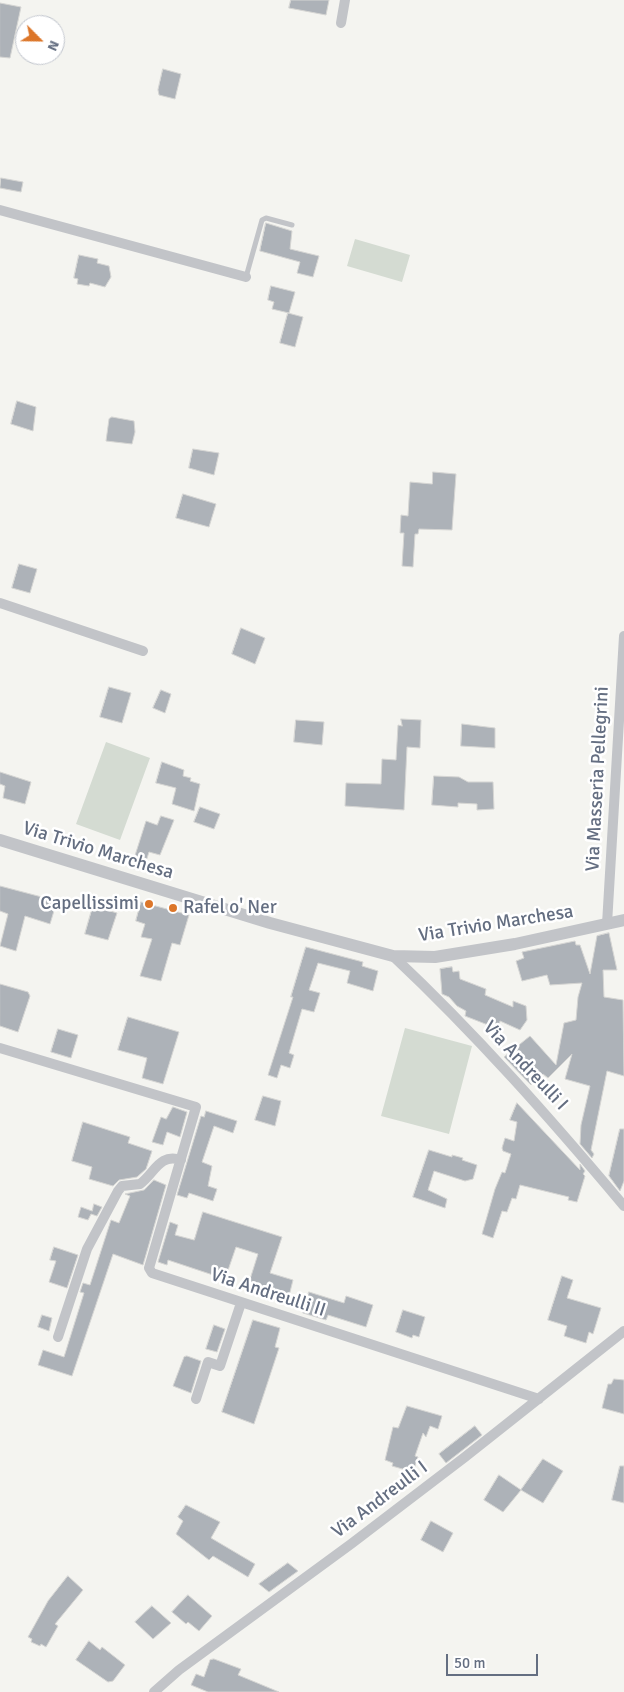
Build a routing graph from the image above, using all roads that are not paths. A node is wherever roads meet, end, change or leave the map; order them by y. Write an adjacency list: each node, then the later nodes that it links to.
1 (345, 0): 2 (street)
2 (341, 23)
3 (0, 210): 5 (street)
4 (292, 225): 5 (lane)
5 (246, 277)
6 (0, 603): 8 (street)
7 (624, 636): 11 (street, Via Masseria Pellegrini)
8 (143, 651)
9 (0, 840): 12 (street, Via Trivio Marchesa)
10 (624, 920): 11 (street, Via Trivio Marchesa)
11 (607, 924): 12 (street, Via Trivio Marchesa)
12 (393, 956): 15 (street, Via Andreulli I)
13 (0, 1048): 14 (street, Via Andreulli II)
14 (181, 1160): 16 (street, Via Andreulli II); 18 (street)
15 (624, 1206)
16 (241, 1303): 19 (street); 20 (street, Via Andreulli II)
17 (624, 1331): 20 (street, Via Andreulli I)
18 (58, 1337)
19 (196, 1399)
20 (539, 1399): 21 (street, Via Andreulli I)
21 (154, 1692)

